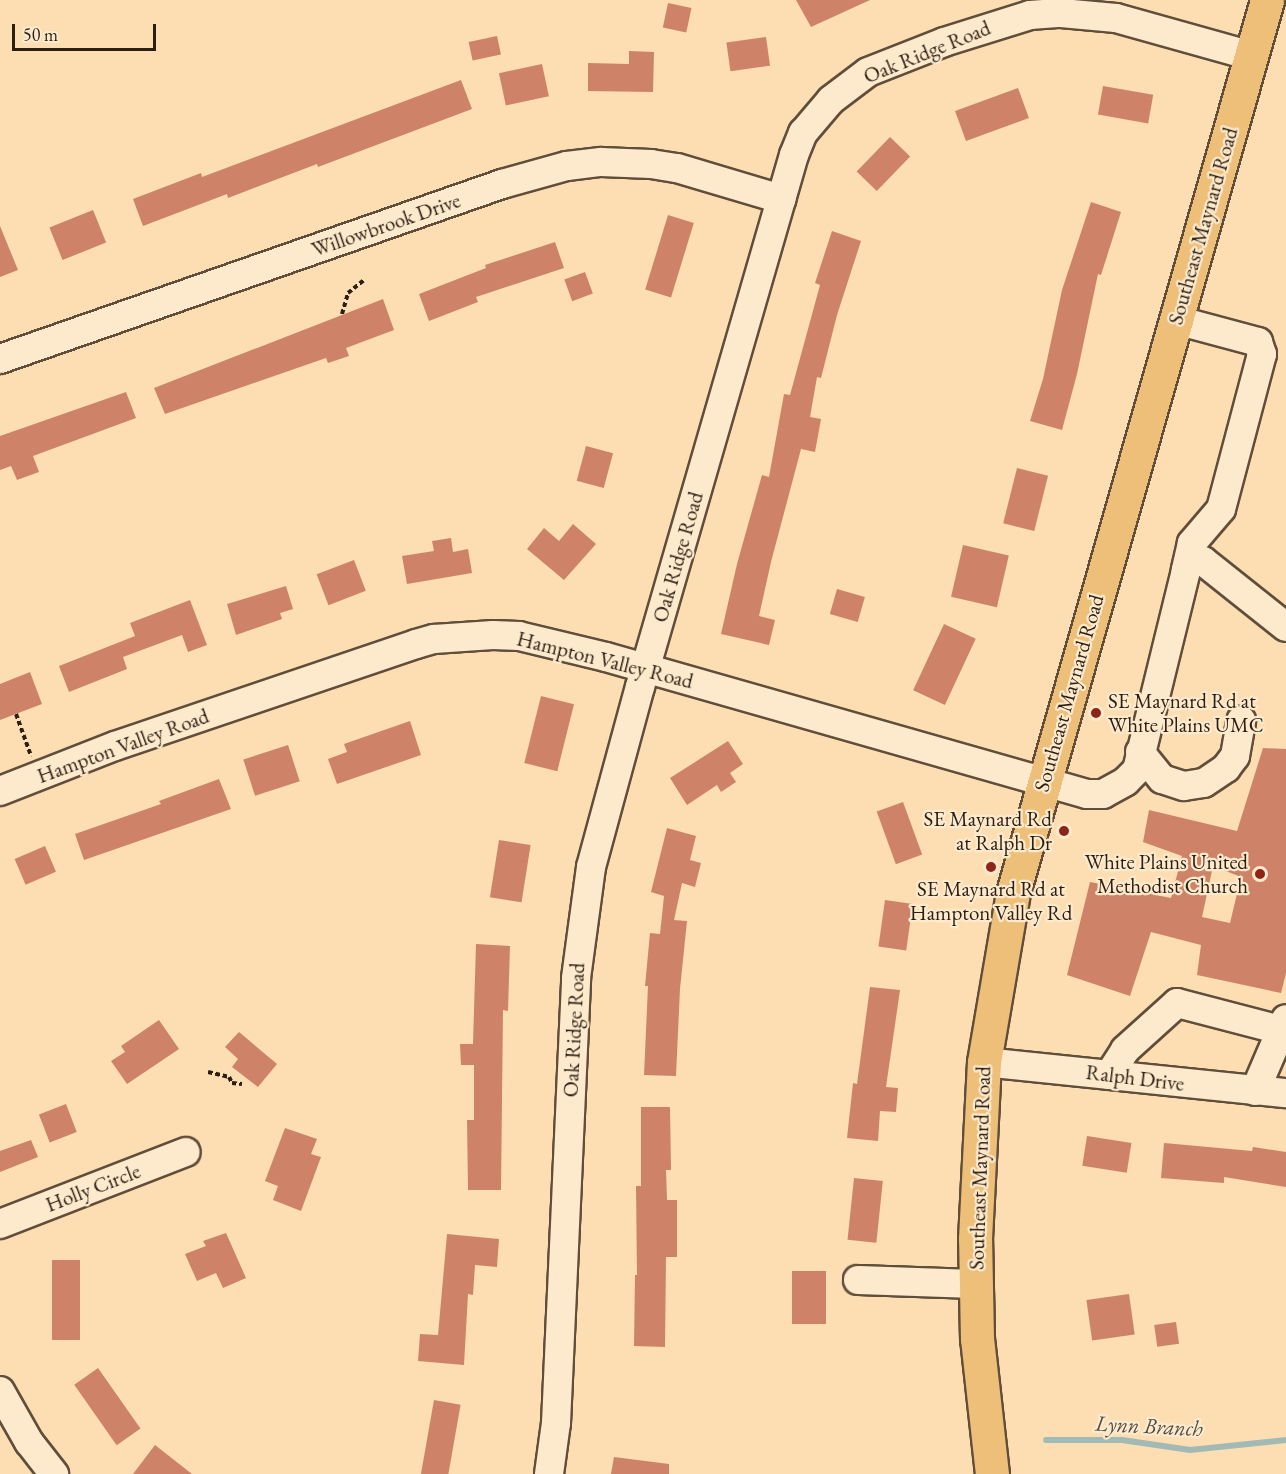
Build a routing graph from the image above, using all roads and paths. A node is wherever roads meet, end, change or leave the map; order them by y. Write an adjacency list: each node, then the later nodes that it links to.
1 (1267, 0): 2 (main road, Southeast Maynard Road)
2 (1252, 56): 3 (street, Oak Ridge Road); 6 (main road, Southeast Maynard Road)
3 (781, 199): 7 (street, Willowbrook Drive); 10 (street, Oak Ridge Road)
4 (365, 279): 5 (path)
5 (342, 314)
6 (1176, 320): 8 (street, Hampton Valley Road); 15 (main road, Southeast Maynard Road)
7 (0, 358)
8 (1186, 570): 9 (street); 13 (street, Hampton Valley Road)
9 (1286, 627)
10 (646, 669): 14 (street, Hampton Valley Road); 15 (street, Hampton Valley Road); 30 (street, Oak Ridge Road)
11 (16, 714): 14 (path)
12 (1241, 721): 13 (street)
13 (1140, 752): 15 (street, Hampton Valley Road)
14 (39, 776): 16 (street, Hampton Valley Road)
15 (1043, 781): 18 (main road, Southeast Maynard Road)
16 (0, 791)
17 (1284, 1024): 20 (street); 22 (street)
18 (984, 1062): 20 (street, Ralph Drive); 26 (main road, Southeast Maynard Road)
19 (208, 1071): 21 (path)
20 (1109, 1075): 22 (street, Ralph Drive)
21 (242, 1084)
22 (1255, 1091): 23 (street, Ralph Drive)
23 (1286, 1094)
24 (186, 1152): 25 (street, Holly Circle)
25 (0, 1224)
26 (975, 1284): 27 (street); 31 (main road, Southeast Maynard Road)
27 (865, 1286)
28 (0, 1391): 29 (street)
29 (54, 1474)
30 (549, 1474)
31 (992, 1474)

